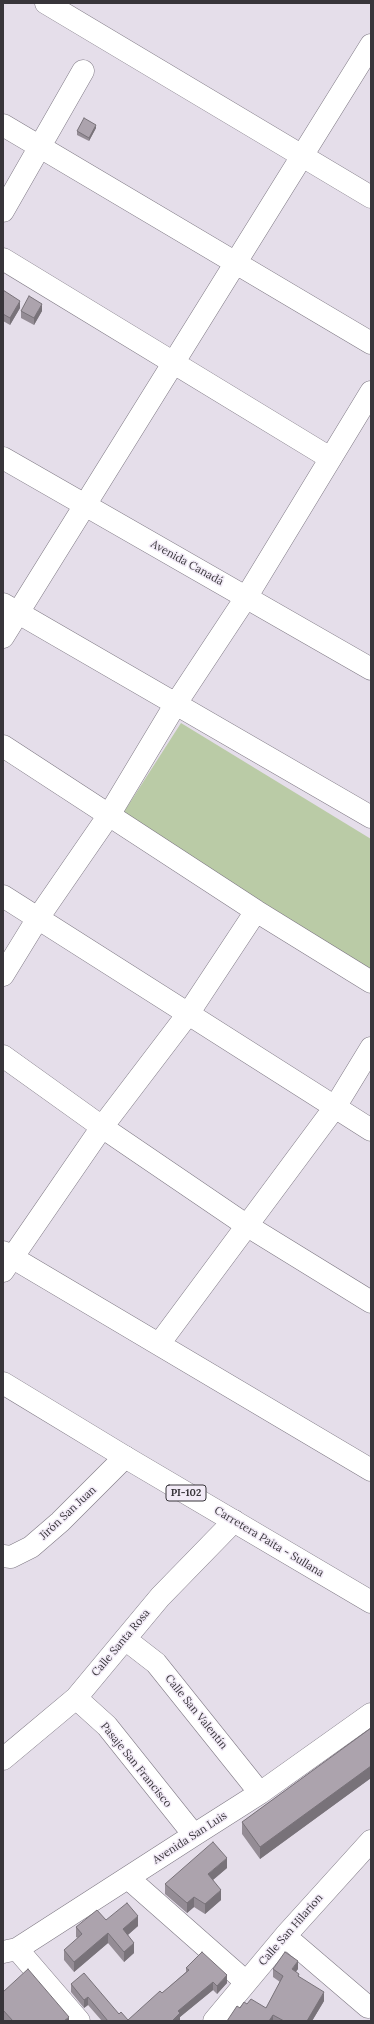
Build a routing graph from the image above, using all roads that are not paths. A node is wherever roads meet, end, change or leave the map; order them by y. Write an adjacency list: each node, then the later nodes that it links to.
1 (46, 3): 6 (street)
2 (371, 45): 6 (street)
3 (83, 71): 5 (street)
4 (3, 125): 5 (street)
5 (40, 147): 8 (street); 10 (street)
6 (302, 156): 7 (street); 10 (street)
7 (371, 197)
8 (3, 211)
9 (3, 259): 12 (street)
10 (236, 263): 11 (street); 12 (street)
11 (371, 344)
12 (173, 363): 15 (street); 16 (street)
13 (371, 392): 15 (street)
14 (3, 458): 16 (street, Avenida Canadá)
15 (330, 458): 17 (street)
16 (85, 505): 17 (street, Avenida Canadá); 18 (street)
17 (247, 596): 20 (street, Avenida Canadá); 21 (street)
18 (11, 609): 19 (street); 21 (street)
19 (3, 637)
20 (371, 669)
21 (175, 705): 23 (street); 24 (street)
22 (3, 746): 23 (street)
23 (109, 815): 26 (street); 27 (street)
24 (371, 817)
25 (3, 896): 27 (street)
26 (256, 911): 29 (street); 30 (street)
27 (38, 918): 28 (street); 30 (street)
28 (3, 975)
29 (371, 982)
30 (188, 1014): 33 (street); 34 (street)
31 (371, 1048): 33 (street)
32 (3, 1056): 34 (street)
33 (335, 1107): 35 (street); 36 (street)
34 (102, 1127): 36 (street); 37 (street)
35 (371, 1130)
36 (246, 1225): 38 (street); 39 (street)
37 (6, 1260): 39 (street)
38 (371, 1302)
39 (159, 1344): 42 (street)
40 (3, 1383): 41 (street, Carretera Paita - Sullana / PI-102)
41 (125, 1457): 43 (street, Carretera Paita - Sullana / PI-102); 44 (street, Jirón San Juan)
42 (371, 1470)
43 (234, 1521): 45 (street, Carretera Paita - Sullana / PI-102); 46 (street, Calle Santa Rosa)
44 (3, 1556)
45 (371, 1602)
46 (125, 1639): 47 (street, Calle Santa Rosa); 50 (street, Calle San Valentín)
47 (76, 1698): 49 (street, Calle Santa Rosa); 51 (street, Pasaje San Francisco)
48 (371, 1714): 50 (street, Avenida San Luis)
49 (4, 1755)
50 (260, 1793): 51 (street, Avenida San Luis)
51 (194, 1836): 53 (street, Avenida San Luis)
52 (371, 1841): 54 (street, Calle San Hilarion)
53 (128, 1878): 55 (street, Avenida San Luis); 56 (street)
54 (285, 1936): 56 (street, Calle San Hilarion); 57 (street)
55 (10, 1951): 58 (street)
56 (246, 1982): 59 (street, Calle San Hilarion)
57 (365, 2010)
58 (79, 2021)
59 (214, 2021)

